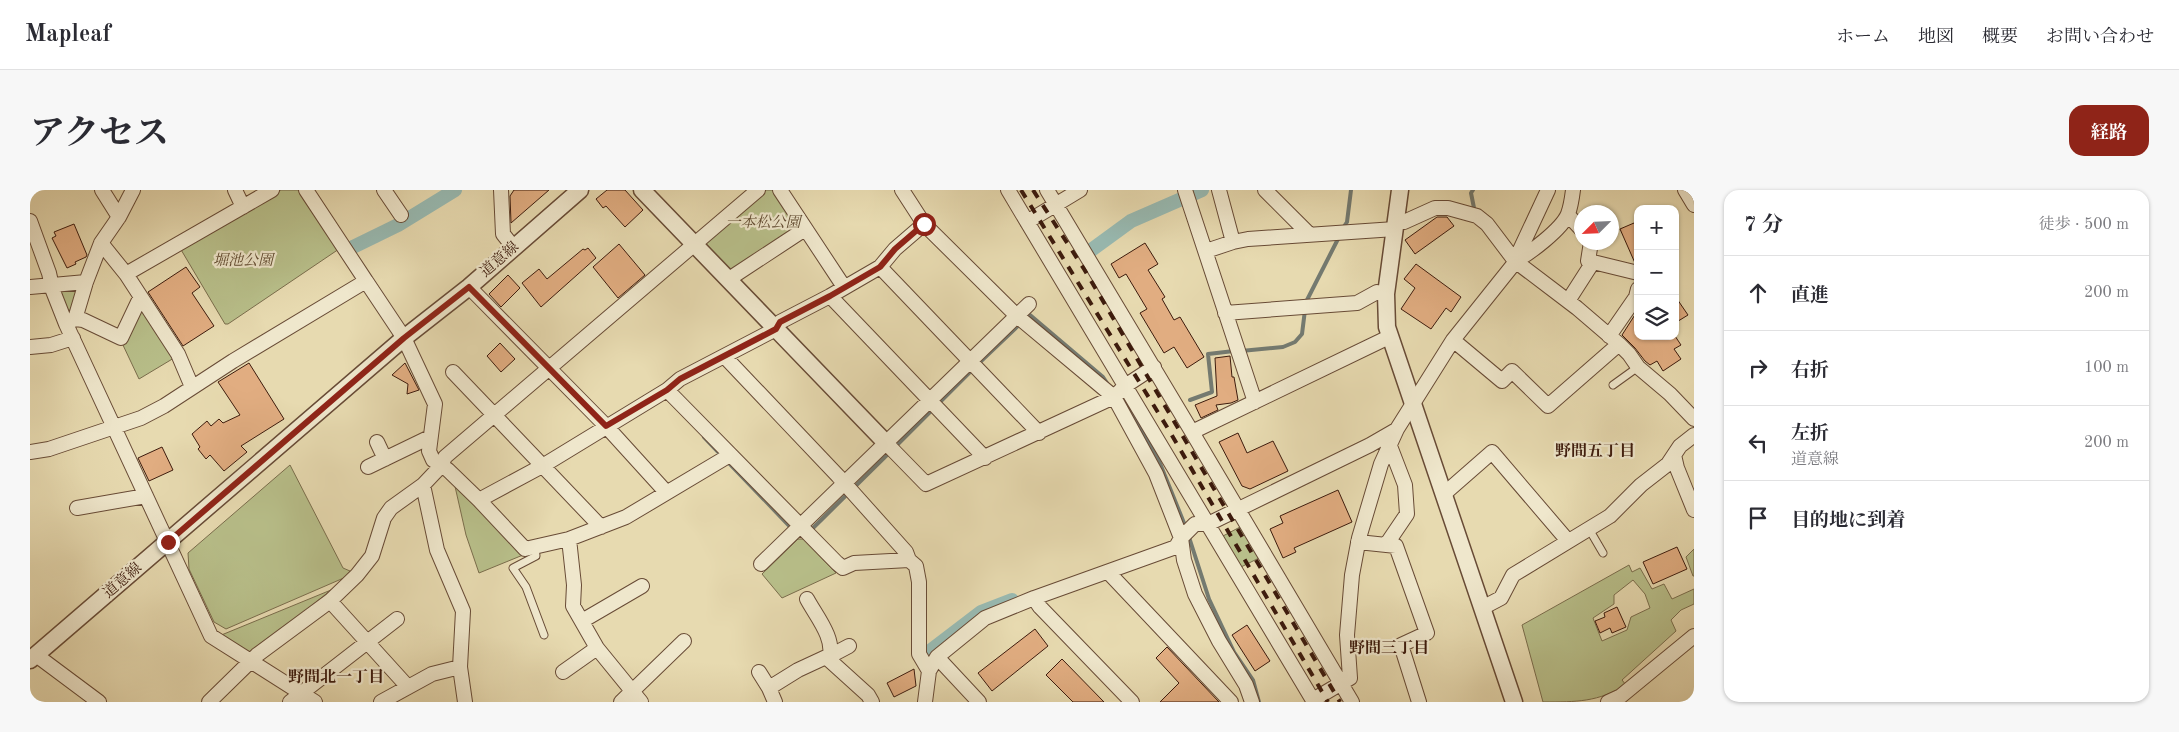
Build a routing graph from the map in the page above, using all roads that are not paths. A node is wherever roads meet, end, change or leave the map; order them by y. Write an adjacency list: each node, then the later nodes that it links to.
1 (102, 190): 28 (street)
2 (133, 190): 28 (street)
3 (235, 190): 25 (street)
4 (272, 190): 25 (street)
5 (306, 190): 48 (street)
6 (384, 190): 26 (street)
7 (500, 190): 39 (street)
8 (580, 190): 39 (street, 道意線)
9 (642, 190): 38 (street)
10 (758, 190): 38 (street)
11 (780, 190): 34 (street)
12 (902, 190): 32 (street)
13 (1008, 190): 31 (street)
14 (1046, 190): 23 (street)
15 (1080, 190): 23 (street)
16 (1185, 190): 41 (street)
17 (1219, 190): 36 (street)
18 (1265, 190): 35 (street)
19 (1400, 190): 33 (street)
20 (1548, 190): 42 (street)
21 (1573, 190): 27 (street)
22 (1684, 190): 24 (street)
23 (1055, 204): 31 (street); 72 (street)
24 (1694, 205)
25 (244, 206): 46 (street)
26 (401, 215)
27 (1568, 215): 30 (street); 42 (street)
28 (119, 217): 37 (street)
29 (30, 221): 50 (street)
30 (1574, 221)
31 (1027, 222): 77 (street)
32 (924, 224): 44 (street); 61 (street)
33 (1396, 225): 35 (street); 42 (street); 54 (street)
34 (805, 229): 47 (street); 52 (street)
35 (1309, 234): 36 (street)
36 (1233, 242): 41 (street)
37 (101, 244): 46 (street); 49 (street)
38 (694, 244): 47 (street); 74 (street)
39 (514, 248): 51 (street, 道意線)
40 (1590, 250): 43 (street)
41 (1206, 251): 60 (street)
42 (1514, 261): 58 (street); 67 (street)
43 (1593, 262): 45 (street); 58 (street)
44 (880, 267): 52 (street); 71 (street)
45 (1634, 272)
46 (126, 274): 57 (street)
47 (729, 279): 63 (street)
48 (366, 281): 66 (street); 78 (street)
49 (86, 282): 50 (street); 62 (street)
50 (52, 286): 53 (street); 62 (street)
51 (469, 287): 66 (street, 道意線); 74 (street)
52 (844, 287): 56 (street)
53 (30, 288)
54 (1386, 294): 60 (street); 64 (street)
55 (1636, 295): 68 (street)
56 (830, 296): 63 (street); 81 (street)
57 (140, 298): 62 (street); 78 (street)
58 (1568, 301): 68 (street)
59 (1029, 304): 61 (street)
60 (1225, 312): 82 (street)
61 (1017, 316): 71 (street); 80 (street)
62 (70, 322): 65 (street)
63 (776, 329): 70 (street); 94 (street)
64 (1389, 337): 82 (street); 83 (street)
65 (73, 338): 69 (street); 87 (street)
66 (404, 338): 92 (street); 120 (street, 道意線)
67 (1454, 340): 68 (street); 83 (street)
68 (1614, 340): 73 (street)
69 (30, 347)
70 (725, 357): 79 (street); 104 (street)
71 (970, 361): 81 (street); 90 (street)
72 (1154, 367): 77 (street); 89 (street)
73 (1638, 367): 76 (lane); 85 (street)
74 (548, 369): 84 (street); 86 (street)
75 (453, 372): 84 (street)
76 (1613, 385)
77 (1125, 386): 80 (street); 113 (street)
78 (192, 387): 87 (street)
79 (667, 390): 86 (street); 97 (street)
80 (1114, 398): 90 (street); 117 (street)
81 (929, 400): 94 (street); 99 (street)
82 (1255, 402): 89 (street)
83 (1412, 405): 88 (street); 107 (street)
84 (495, 415): 101 (street); 102 (street)
85 (1694, 419)
86 (606, 426): 101 (street); 106 (street)
87 (114, 427): 96 (street); 108 (street)
88 (1397, 429): 95 (street); 111 (street)
89 (1192, 432): 111 (street)
90 (1039, 433): 99 (street)
91 (1694, 435): 98 (street)
92 (430, 437): 100 (street); 102 (street)
93 (377, 442): 100 (street)
94 (886, 443): 99 (street); 104 (street)
95 (1390, 446): 121 (street); 122 (street)
96 (30, 452)
97 (730, 455): 106 (street); 114 (street)
98 (1674, 455): 112 (street); 116 (street)
99 (985, 458)
100 (385, 459): 103 (street)
101 (544, 465): 109 (street); 115 (street)
102 (441, 466): 105 (street); 109 (street)
103 (368, 467)
104 (844, 484): 114 (street); 125 (street)
105 (423, 485): 131 (street); 145 (street)
106 (666, 492): 115 (street)
107 (1444, 494): 119 (street); 132 (street)
108 (146, 496): 110 (street); 120 (street)
109 (479, 500): 123 (street)
110 (77, 508)
111 (1237, 508): 113 (street); 149 (street)
112 (1694, 510)
113 (1208, 524): 117 (street); 155 (street)
114 (801, 525): 125 (street); 126 (street)
115 (601, 527): 118 (street)
116 (1589, 529): 119 (street); 124 (lane)
117 (1186, 533): 127 (street); 169 (street)
118 (570, 539): 123 (street); 134 (street)
119 (1568, 541): 132 (street)
120 (168, 542): 141 (street, 道意線); 144 (street)
121 (1358, 542): 122 (street); 149 (street)
122 (1386, 545): 171 (street)
123 (536, 546): 135 (lane)
124 (1603, 553)
125 (909, 560): 146 (street)
126 (761, 564)
127 (1108, 572): 129 (street); 168 (street)
128 (642, 586): 134 (street)
129 (1034, 598): 143 (street); 167 (street)
130 (807, 599): 142 (street)
131 (330, 601): 138 (street); 144 (street)
132 (1482, 608): 172 (street)
133 (397, 619): 138 (street)
134 (582, 621): 140 (street)
135 (544, 635)
136 (1694, 636): 154 (street)
137 (684, 641): 152 (street)
138 (367, 642): 150 (street); 153 (street)
139 (849, 646): 142 (street)
140 (597, 648): 147 (street); 152 (street)
141 (33, 657): 156 (street)
142 (829, 658): 151 (street); 164 (street)
143 (937, 658): 146 (street); 166 (street)
144 (252, 662): 153 (street); 157 (street)
145 (460, 667): 150 (street); 160 (street)
146 (929, 671): 165 (street)
147 (563, 672)
148 (759, 672): 151 (street)
149 (1341, 684): 155 (street); 170 (street)
150 (408, 687): 159 (street)
151 (769, 688): 163 (street)
152 (632, 690): 161 (street); 162 (street)
153 (295, 698): 158 (street)
154 (1623, 699): 173 (street)
155 (1313, 701)
156 (99, 702)
157 (209, 702)
158 (314, 702)
159 (381, 702)
160 (464, 702)
161 (621, 702)
162 (641, 702)
163 (775, 702)
164 (872, 702)
165 (926, 702)
166 (979, 702)
167 (1132, 702)
168 (1231, 702)
169 (1252, 702)
170 (1352, 702)
171 (1419, 702)
172 (1514, 702)
173 (1608, 702)

